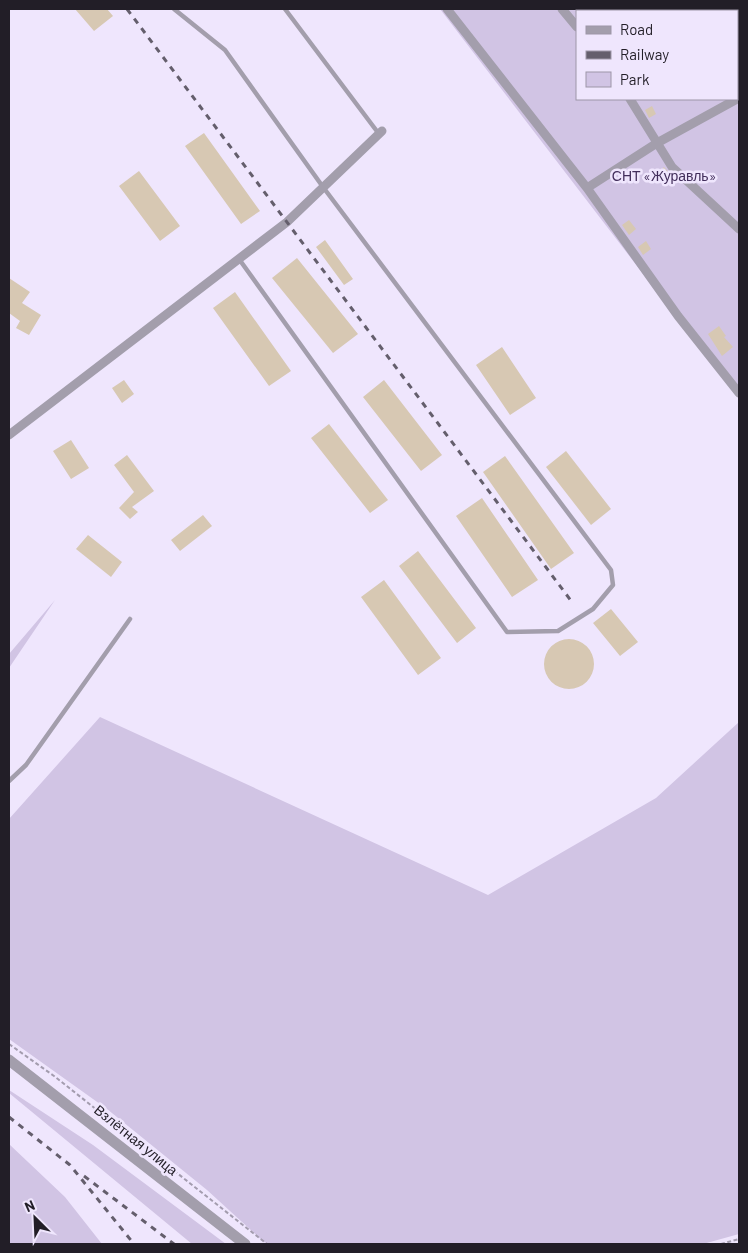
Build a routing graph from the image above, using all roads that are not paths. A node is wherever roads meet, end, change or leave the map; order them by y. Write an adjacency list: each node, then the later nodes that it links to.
1 (174, 9): 10 (lane)
2 (285, 9): 8 (lane)
3 (447, 9): 11 (street)
4 (562, 9): 5 (street)
5 (576, 26)
6 (631, 100): 9 (street)
7 (734, 100): 9 (street)
8 (380, 132): 10 (street)
9 (657, 143): 11 (street); 12 (street)
10 (323, 187): 13 (street); 13 (lane)
11 (587, 188): 14 (street)
12 (739, 229)
13 (239, 259): 15 (street)
14 (739, 393)
15 (9, 435)
16 (130, 619): 17 (lane)
17 (9, 781)
18 (9, 1060): 19 (street, Взлётная улица)
19 (245, 1244)

